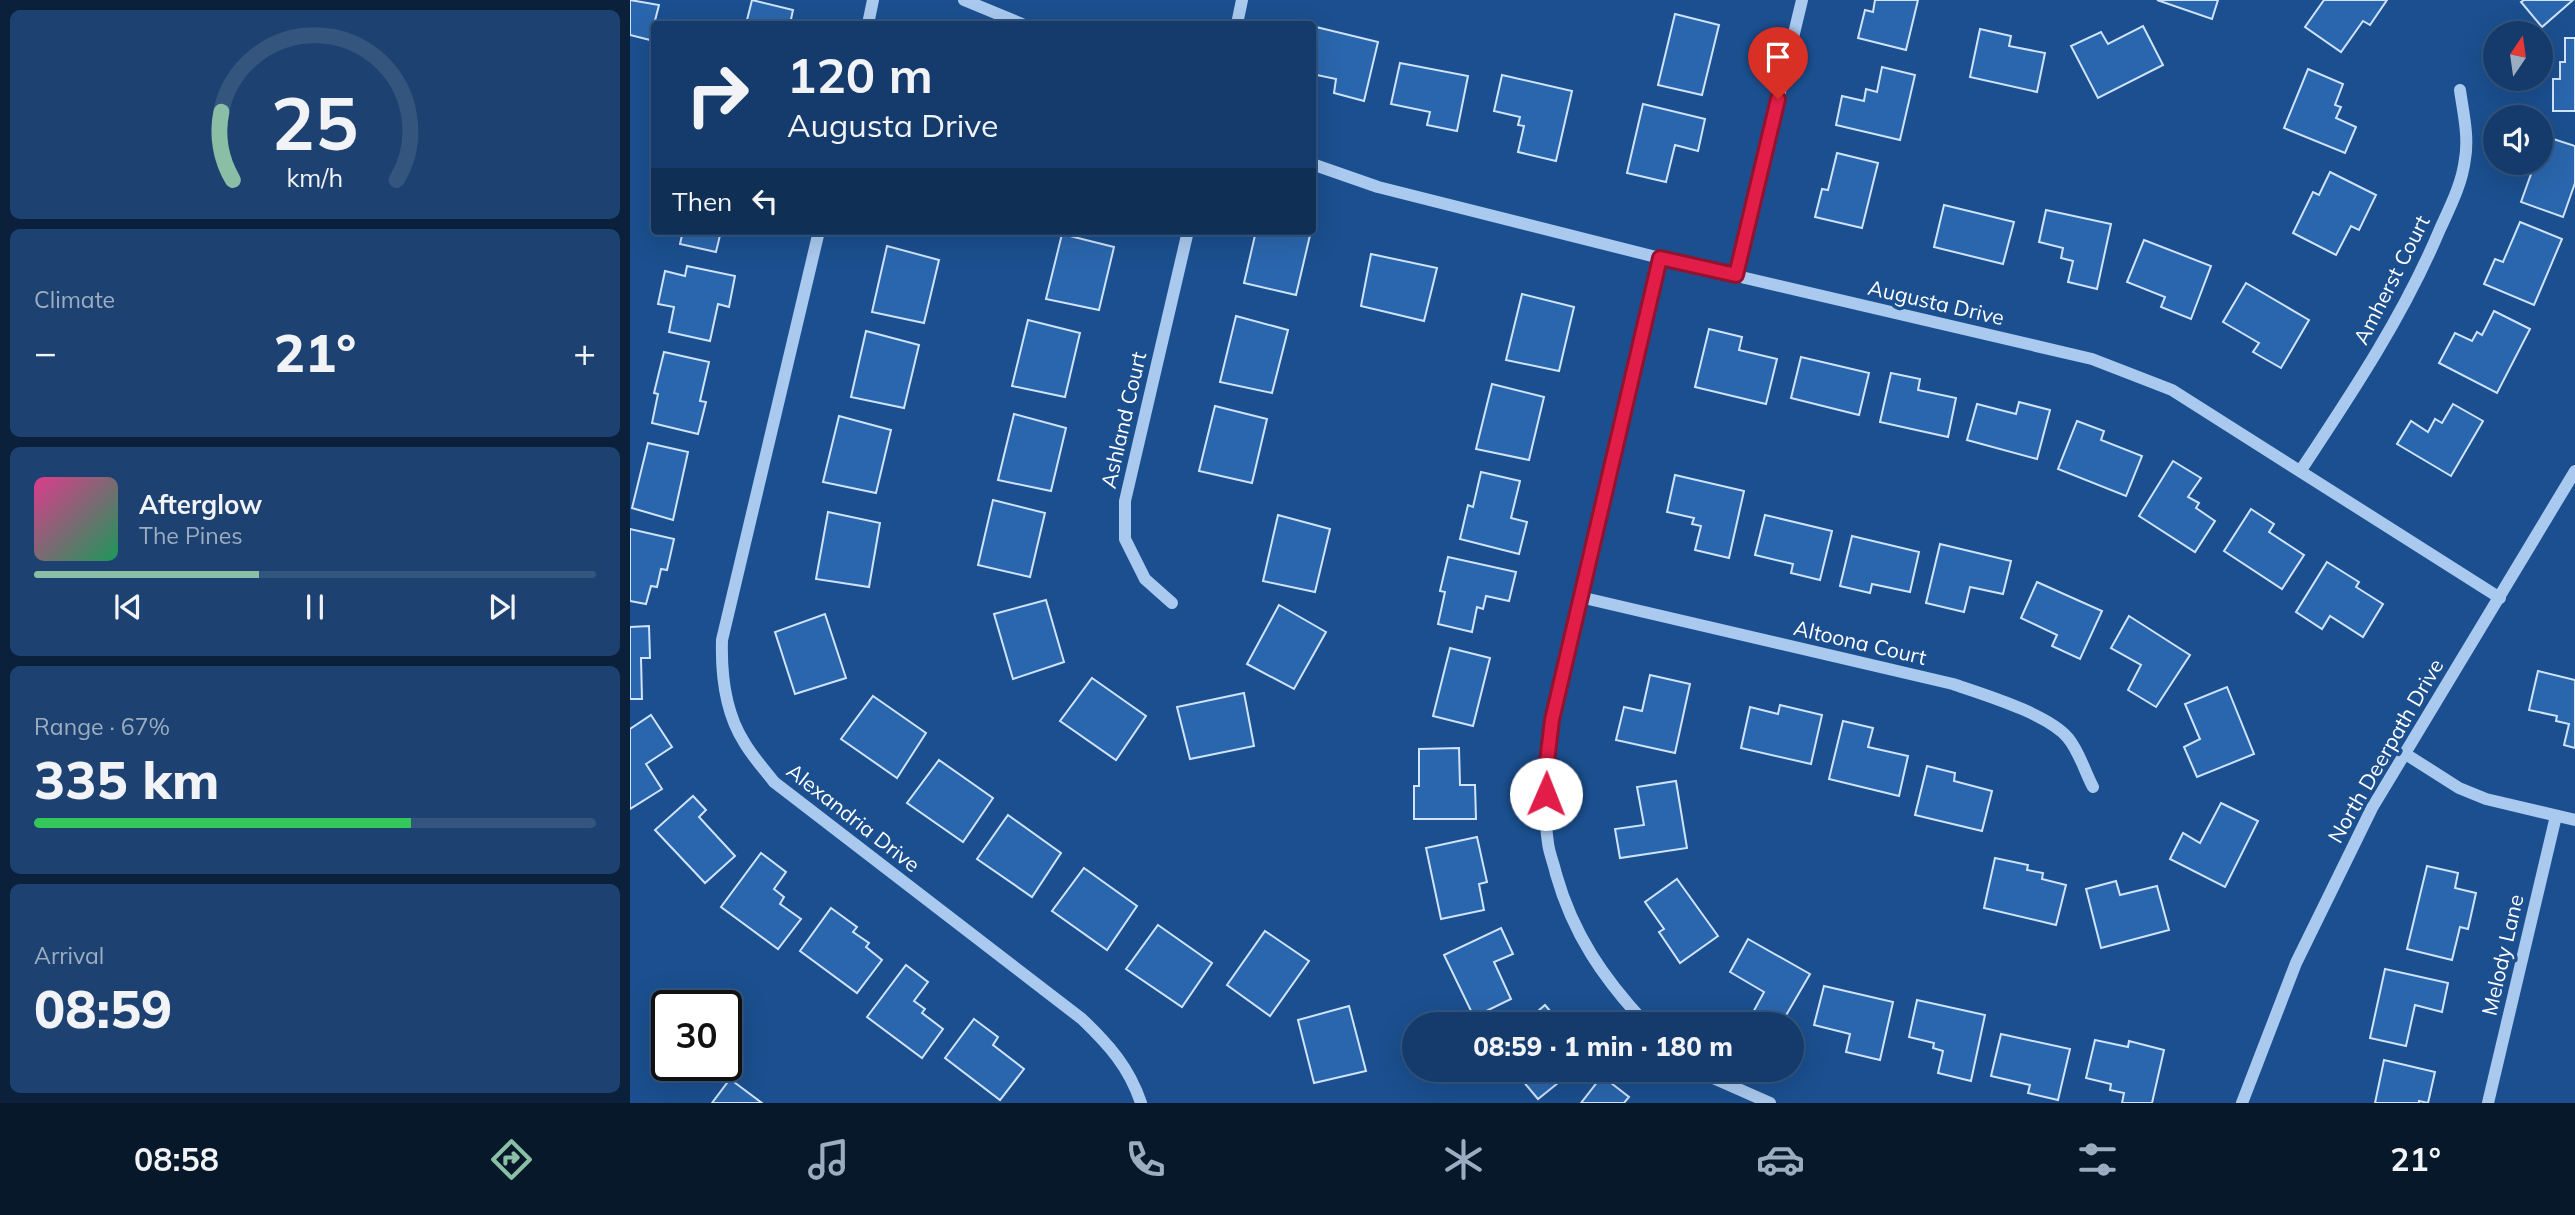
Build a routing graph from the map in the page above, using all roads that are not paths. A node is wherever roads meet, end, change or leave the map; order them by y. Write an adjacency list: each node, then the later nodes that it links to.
1 (873, 0): 5 (street)
2 (964, 0): 6 (street)
3 (1242, 0): 7 (street)
4 (1802, 0): 13 (street)
5 (868, 21)
6 (1015, 21)
7 (1238, 21)
8 (2460, 90): 14 (street, Amherst Court)
9 (1316, 165): 12 (street, Augusta Drive)
10 (818, 235): 25 (street, Alexandria Drive)
11 (1187, 235): 18 (street, Ashland Court)
12 (1660, 258): 13 (street, Augusta Drive); 16 (street)
13 (1736, 275): 14 (street, Augusta Drive)
14 (2301, 470): 17 (street, Augusta Drive)
15 (2575, 471): 17 (street, North Deerpath Drive)
16 (1580, 597): 20 (street, Altoona Court); 23 (street)
17 (2500, 598): 19 (street, North Deerpath Drive)
18 (1172, 603)
19 (2404, 753): 21 (street); 27 (street, North Deerpath Drive)
20 (2092, 788)
21 (2556, 816): 22 (street); 28 (street, Melody Lane)
22 (2575, 820)
23 (1635, 1012)
24 (1723, 1082): 26 (street)
25 (1141, 1103)
26 (1770, 1103)
27 (2242, 1103)
28 (2488, 1103)

